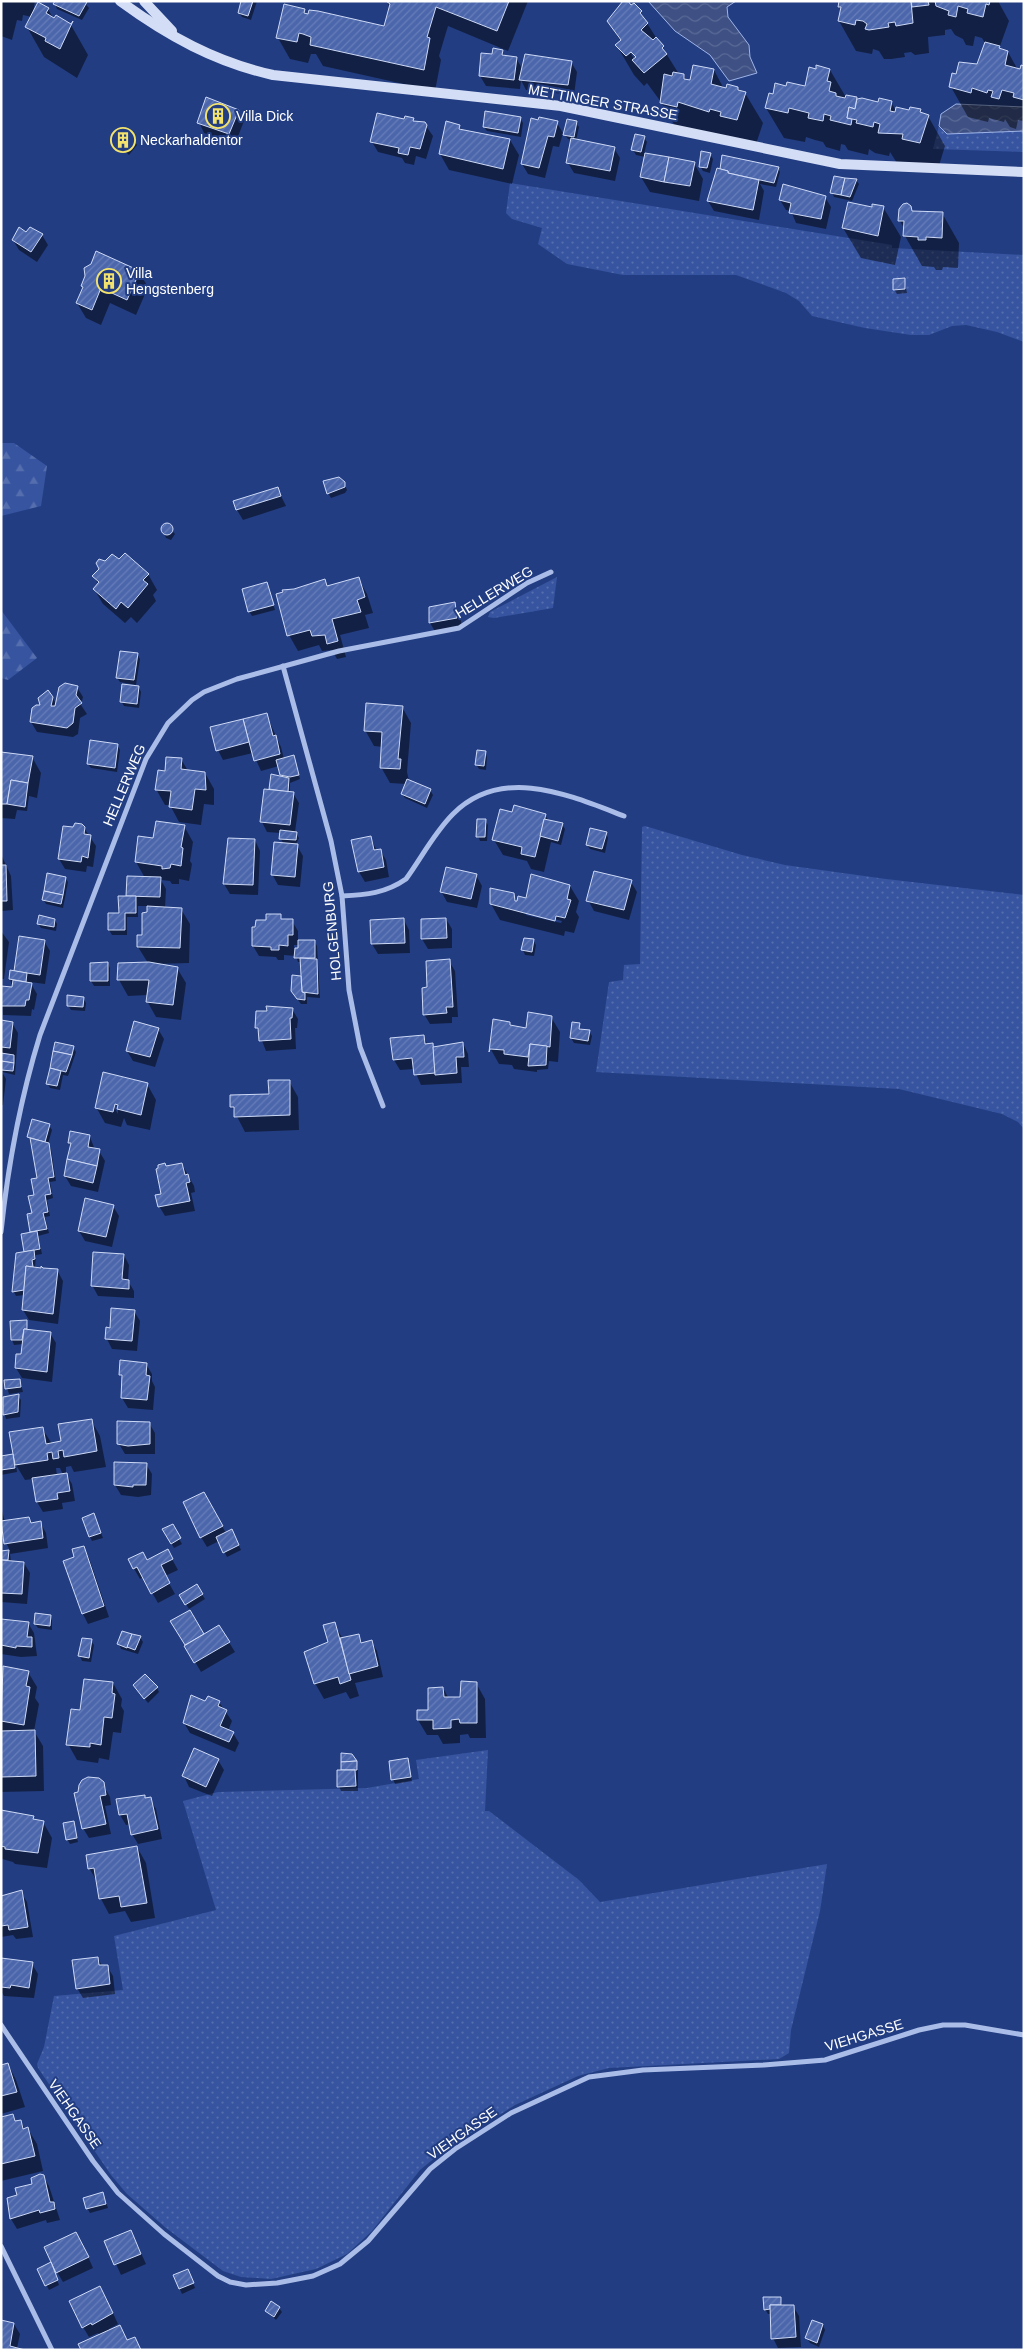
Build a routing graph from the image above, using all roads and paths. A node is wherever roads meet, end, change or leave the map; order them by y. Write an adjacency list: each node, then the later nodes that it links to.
1 (120, 1): 3 (main road, METTINGER STRASSE)
2 (144, 1): 3 (main road, METTINGER STRASSE)
3 (181, 41): 4 (main road, METTINGER STRASSE)
4 (1024, 172)
5 (551, 572): 6 (street, HELLERWEG)
6 (283, 666): 8 (street, HOLGENBURG); 10 (street, HELLERWEG)
7 (624, 816): 8 (street)
8 (342, 896): 9 (street, HOLGENBURG)
9 (383, 1106)
10 (1, 1232)
11 (1, 2025): 12 (street, VIEHGASSE)
12 (1024, 2035)
13 (1, 2246): 14 (street)
14 (52, 2350)

